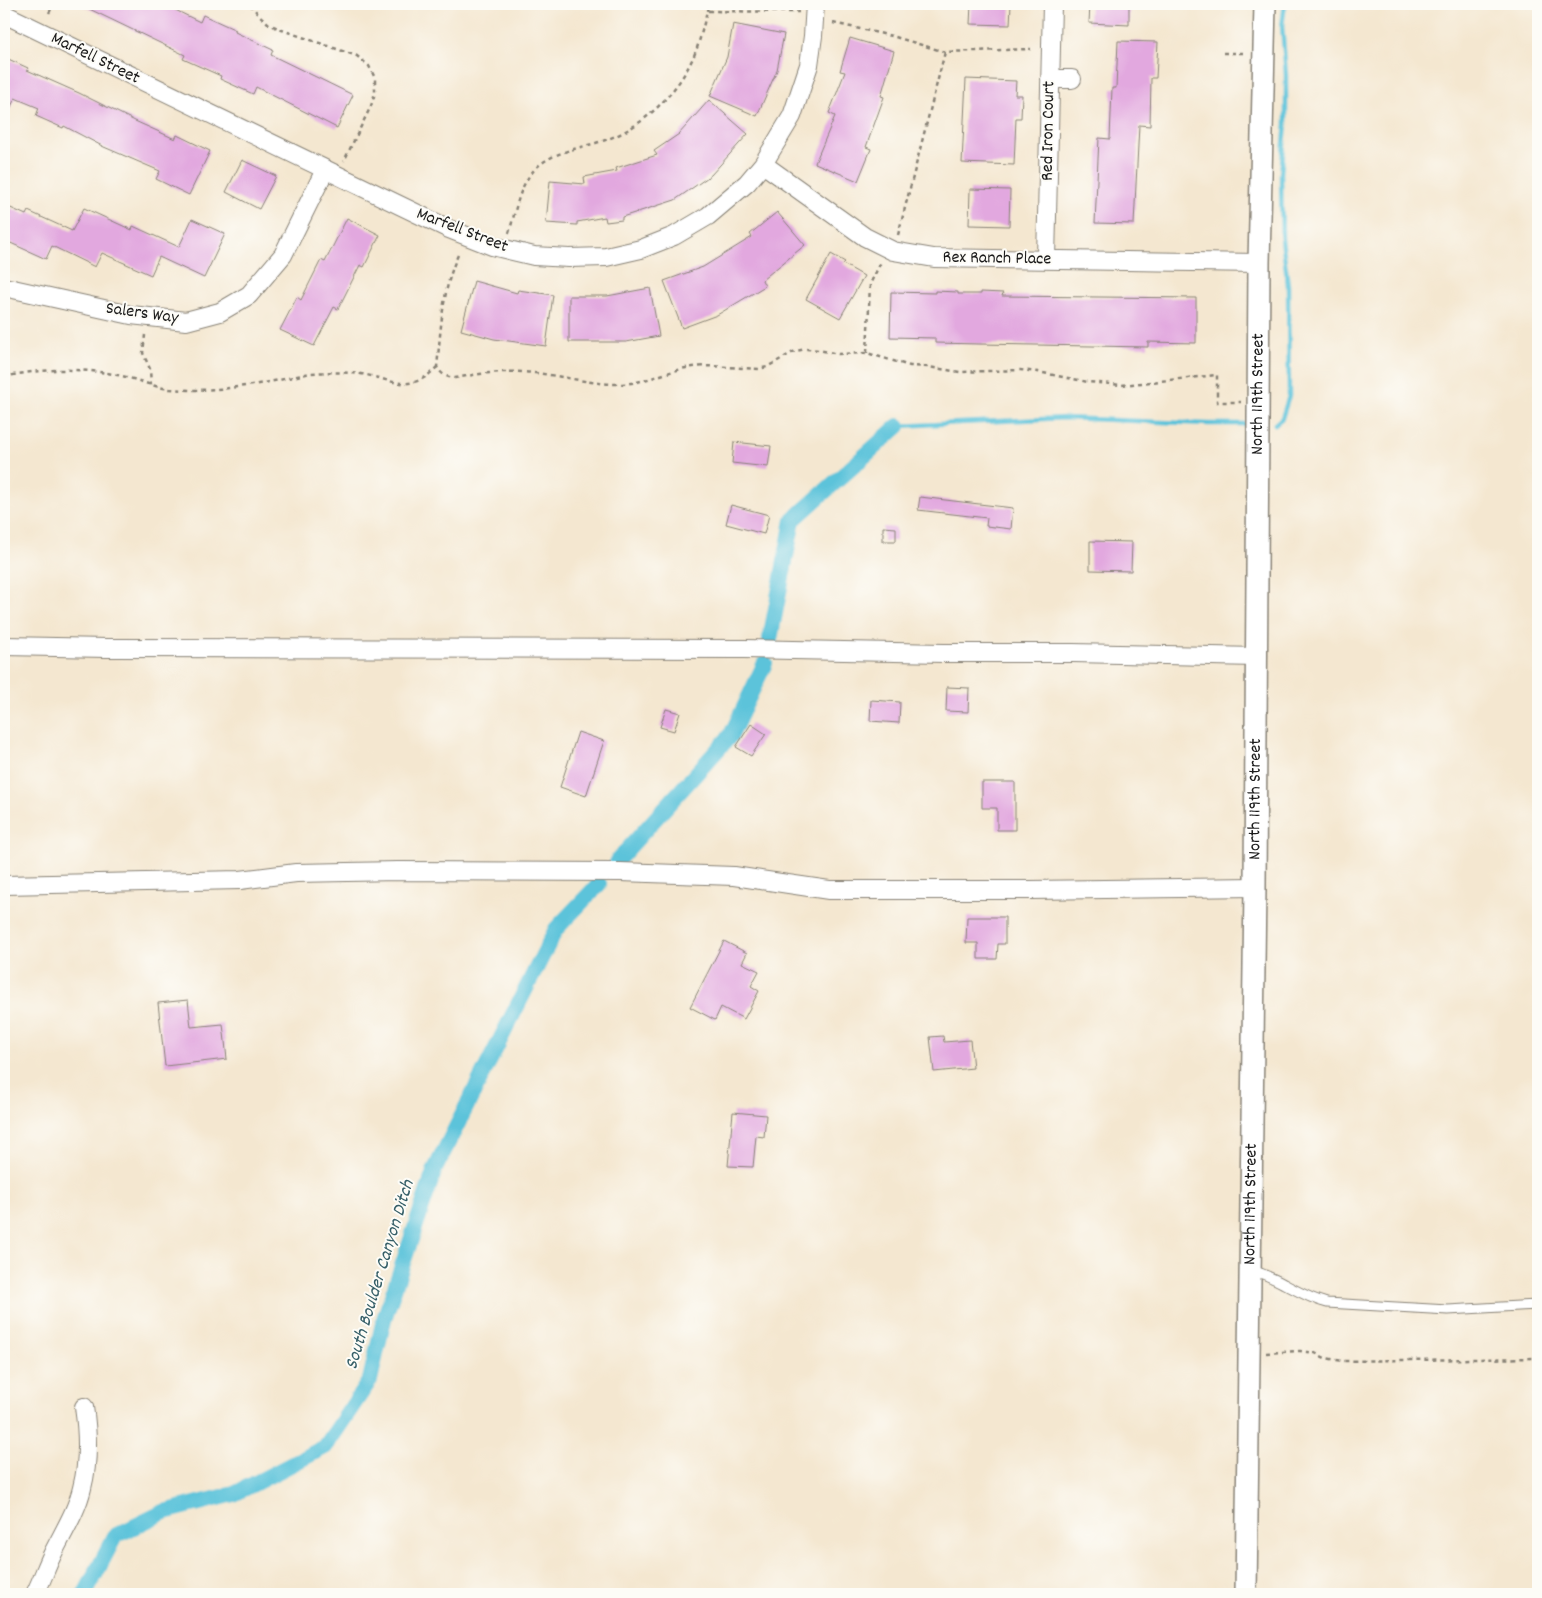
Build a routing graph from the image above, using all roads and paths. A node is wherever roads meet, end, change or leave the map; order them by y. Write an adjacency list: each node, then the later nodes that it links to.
1 (54, 4): 9 (path)
2 (250, 4): 18 (path)
3 (708, 4): 7 (path)
4 (1052, 4): 15 (street, Red Iron Court)
5 (1266, 4): 23 (street, North 119th Street)
6 (808, 8): 7 (path); 17 (street, Marfell Street)
7 (707, 11): 20 (path)
8 (4, 14): 18 (street, Marfell Street)
9 (49, 14)
10 (833, 23): 12 (path)
11 (1031, 50): 12 (path)
12 (945, 52): 19 (path)
13 (1223, 53): 14 (path)
14 (1252, 53)
15 (1050, 79): 16 (street); 22 (street, Red Iron Court)
16 (1072, 79)
17 (763, 164): 18 (street, Marfell Street); 22 (street, Rex Ranch Place)
18 (333, 168): 25 (street, Salers Way)
19 (899, 231)
20 (509, 233)
21 (458, 255): 28 (path)
22 (1046, 259): 23 (street, Rex Ranch Place)
23 (1259, 263): 31 (street, North 119th Street)
24 (879, 264): 27 (path)
25 (4, 288)
26 (145, 335): 30 (path)
27 (867, 353): 28 (path); 31 (path)
28 (437, 367): 30 (path)
29 (4, 377): 30 (path)
30 (151, 386)
31 (1258, 402): 33 (street, North 119th Street)
32 (4, 646): 33 (street)
33 (1257, 657): 35 (street, North 119th Street)
34 (4, 885): 35 (street)
35 (1256, 887): 36 (street, North 119th Street)
36 (1251, 1269): 37 (lane); 38 (street, North 119th Street)
37 (1538, 1305)
38 (1250, 1353): 39 (path); 42 (street, North 119th Street)
39 (1538, 1358)
40 (84, 1407): 41 (street)
41 (36, 1594)
42 (1246, 1594)

